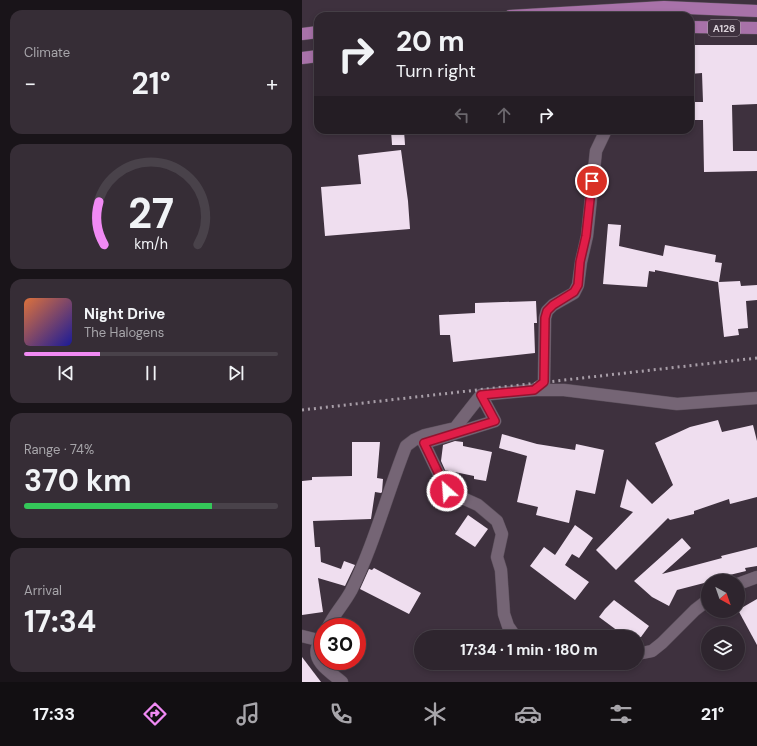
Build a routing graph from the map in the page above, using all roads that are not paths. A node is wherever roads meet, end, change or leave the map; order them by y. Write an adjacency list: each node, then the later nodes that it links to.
1 (757, 11): 2 (highway, A126)
2 (578, 12)
3 (694, 27): 4 (highway, A126)
4 (757, 28)
5 (314, 32): 6 (highway)
6 (302, 34)
7 (314, 56): 8 (highway)
8 (302, 58)
9 (604, 134): 10 (street)
10 (534, 390): 11 (street); 12 (street)
11 (481, 395): 16 (street); 17 (street)
12 (757, 398)
13 (757, 577): 14 (street)
14 (745, 581)
15 (701, 605): 20 (street)
16 (332, 618)
17 (511, 630)
18 (302, 636): 19 (street)
19 (314, 638)
20 (644, 653)
21 (328, 670): 22 (street)
22 (342, 682)

